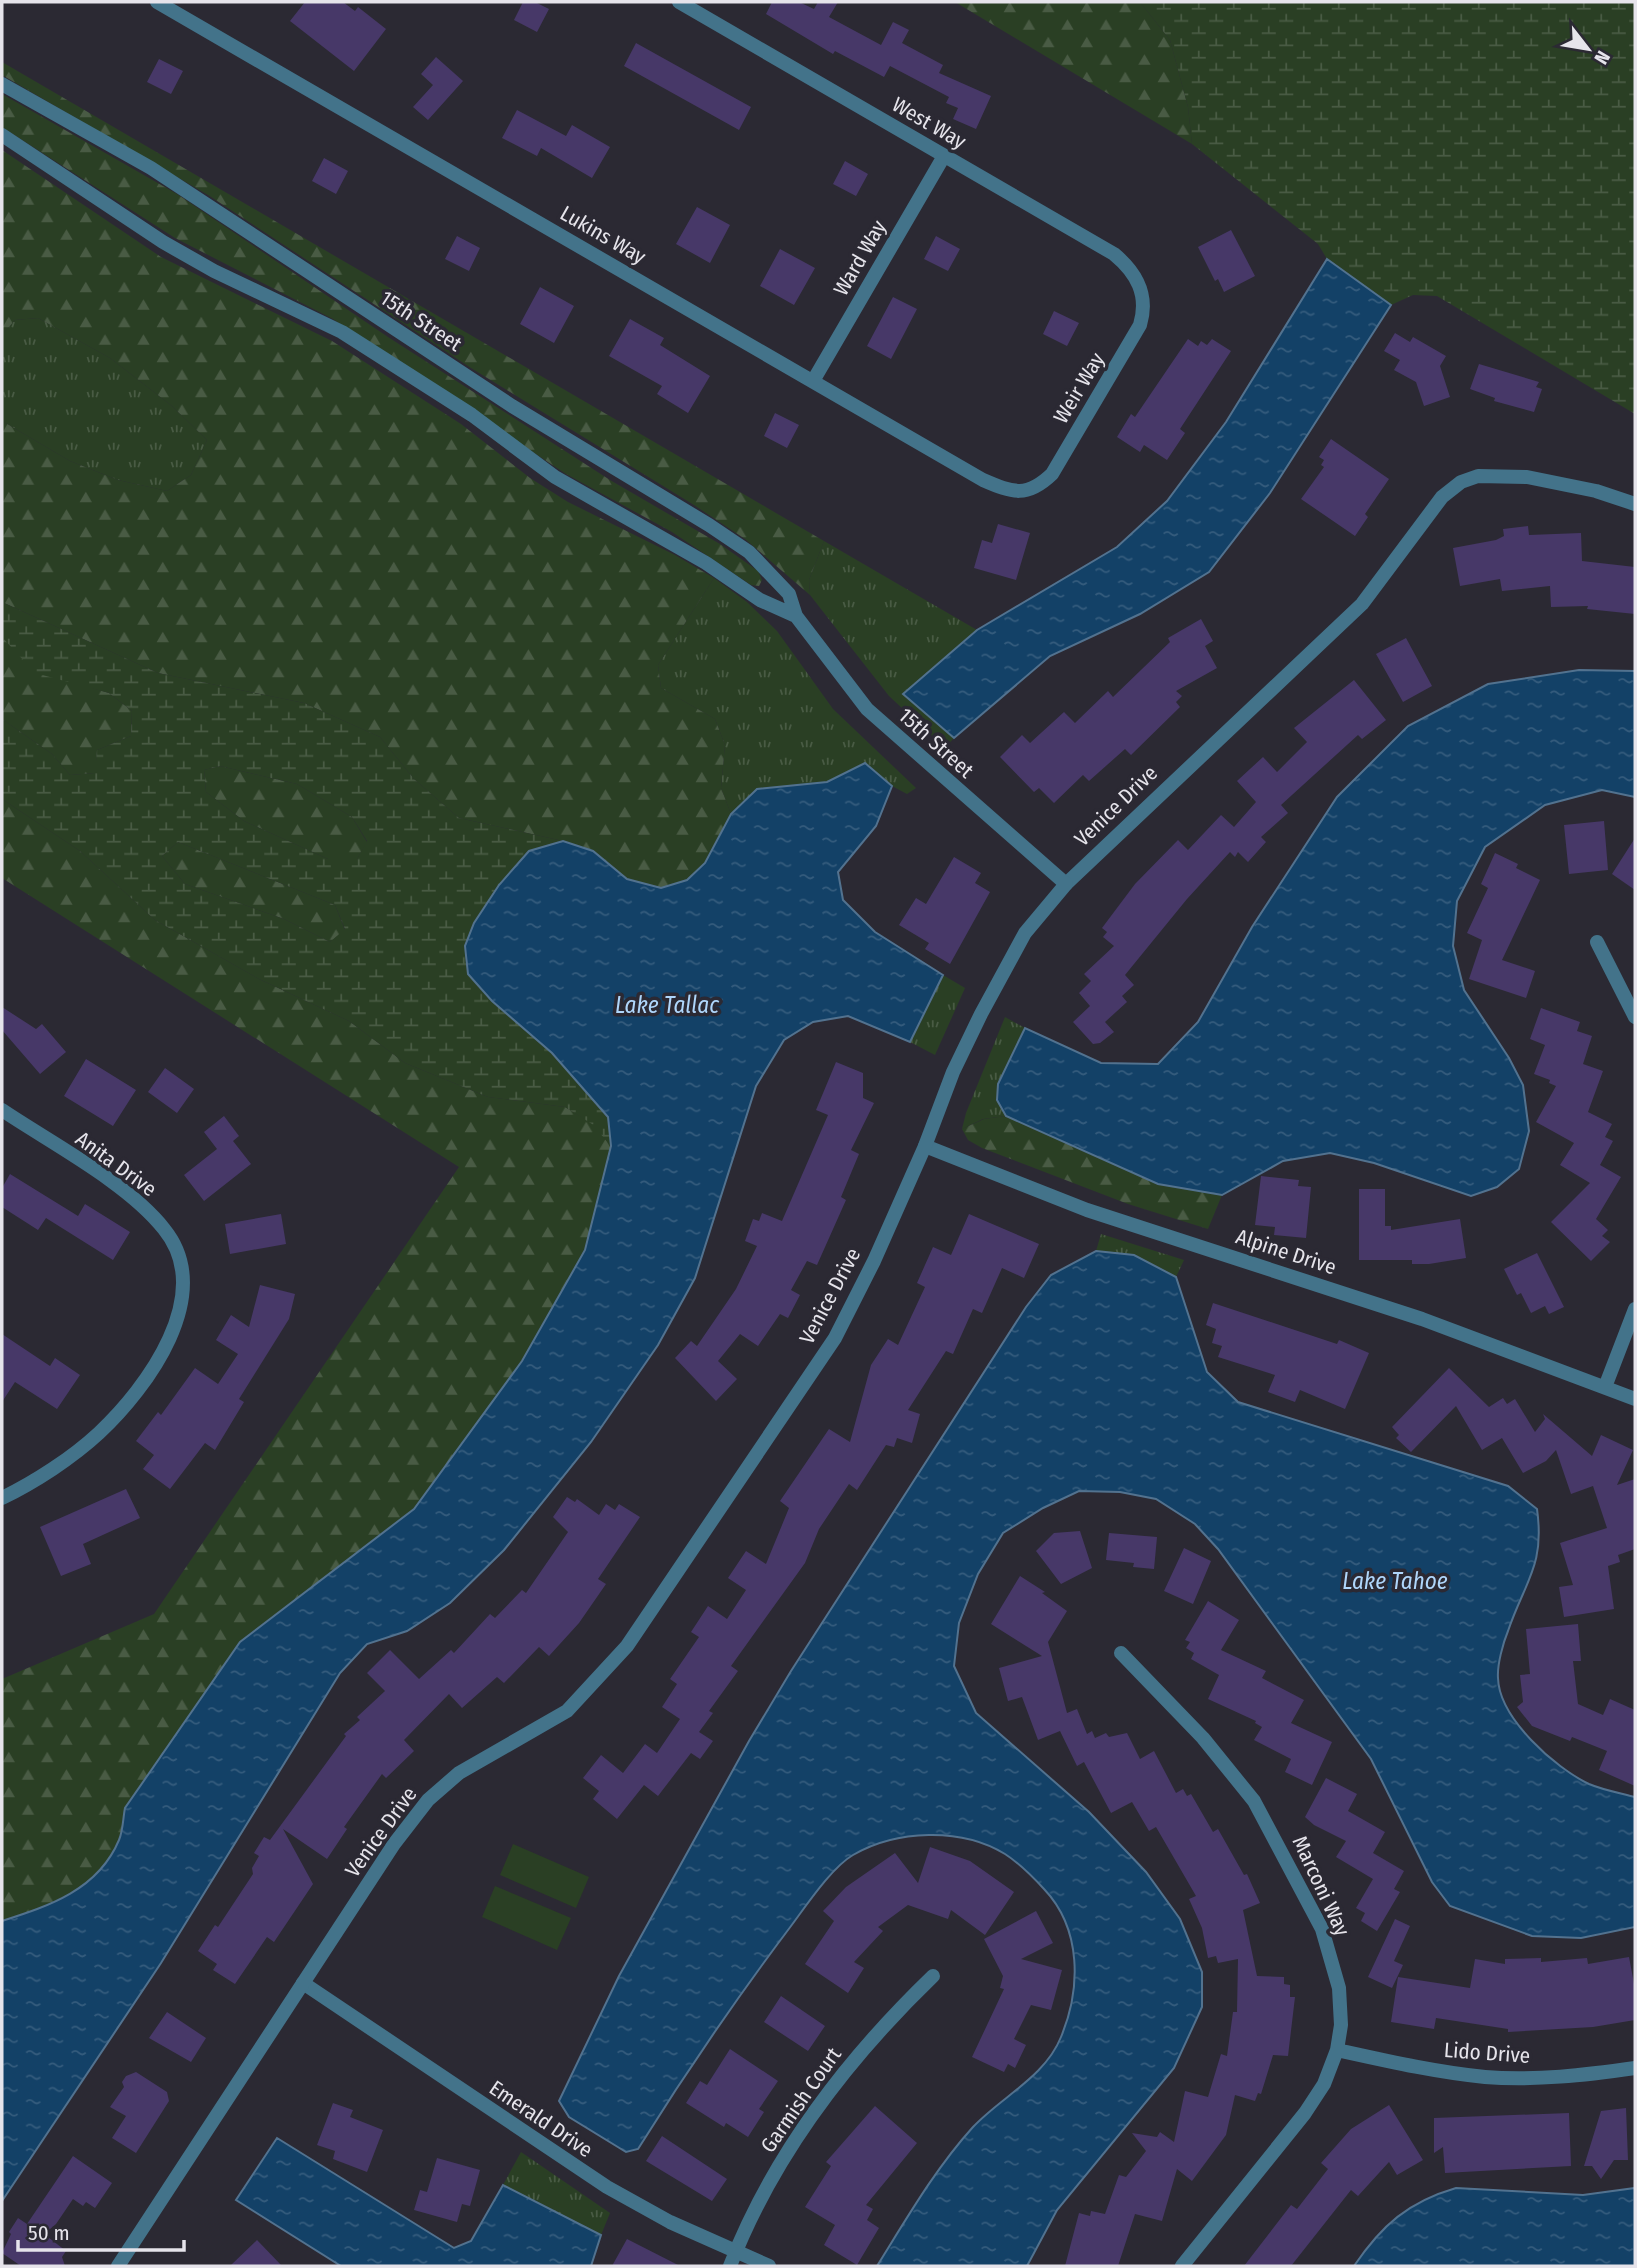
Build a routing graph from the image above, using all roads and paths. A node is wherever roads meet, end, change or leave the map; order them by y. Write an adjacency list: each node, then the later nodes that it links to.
1 (157, 2): 7 (street, Lukins Way)
2 (679, 2): 5 (street, West Way)
3 (2, 84): 10 (street, 15th Street)
4 (2, 135): 10 (street, 15th Street)
5 (944, 156): 6 (street, West Way); 7 (street, Ward Way)
6 (1142, 296): 8 (street, Weir Way)
7 (813, 381): 8 (street, Lukins Way)
8 (1031, 491)
9 (1635, 504): 11 (street, Venice Drive)
10 (796, 616): 11 (street, 15th Street)
11 (1066, 884): 15 (street, Venice Drive)
12 (1597, 942): 13 (street)
13 (1635, 1017)
14 (2, 1110): 20 (street, Anita Drive)
15 (925, 1146): 17 (street, Alpine Drive); 23 (street, Venice Drive)
16 (1635, 1309): 17 (street)
17 (1605, 1387): 18 (street, Alpine Drive)
18 (1635, 1399)
19 (2, 1483): 20 (street)
20 (8, 1495)
21 (1121, 1653): 24 (street, Marconi Way)
22 (933, 1976): 26 (street, Garmish Court)
23 (303, 1983): 26 (street, Emerald Drive); 27 (street, Venice Drive)
24 (1337, 2050): 25 (street, Lido Drive); 30 (street, Marconi Way)
25 (1635, 2068)
26 (736, 2250): 28 (street, Garmish Court); 29 (street, Emerald Drive)
27 (118, 2266)
28 (730, 2266)
29 (769, 2266)
30 (1182, 2266)

